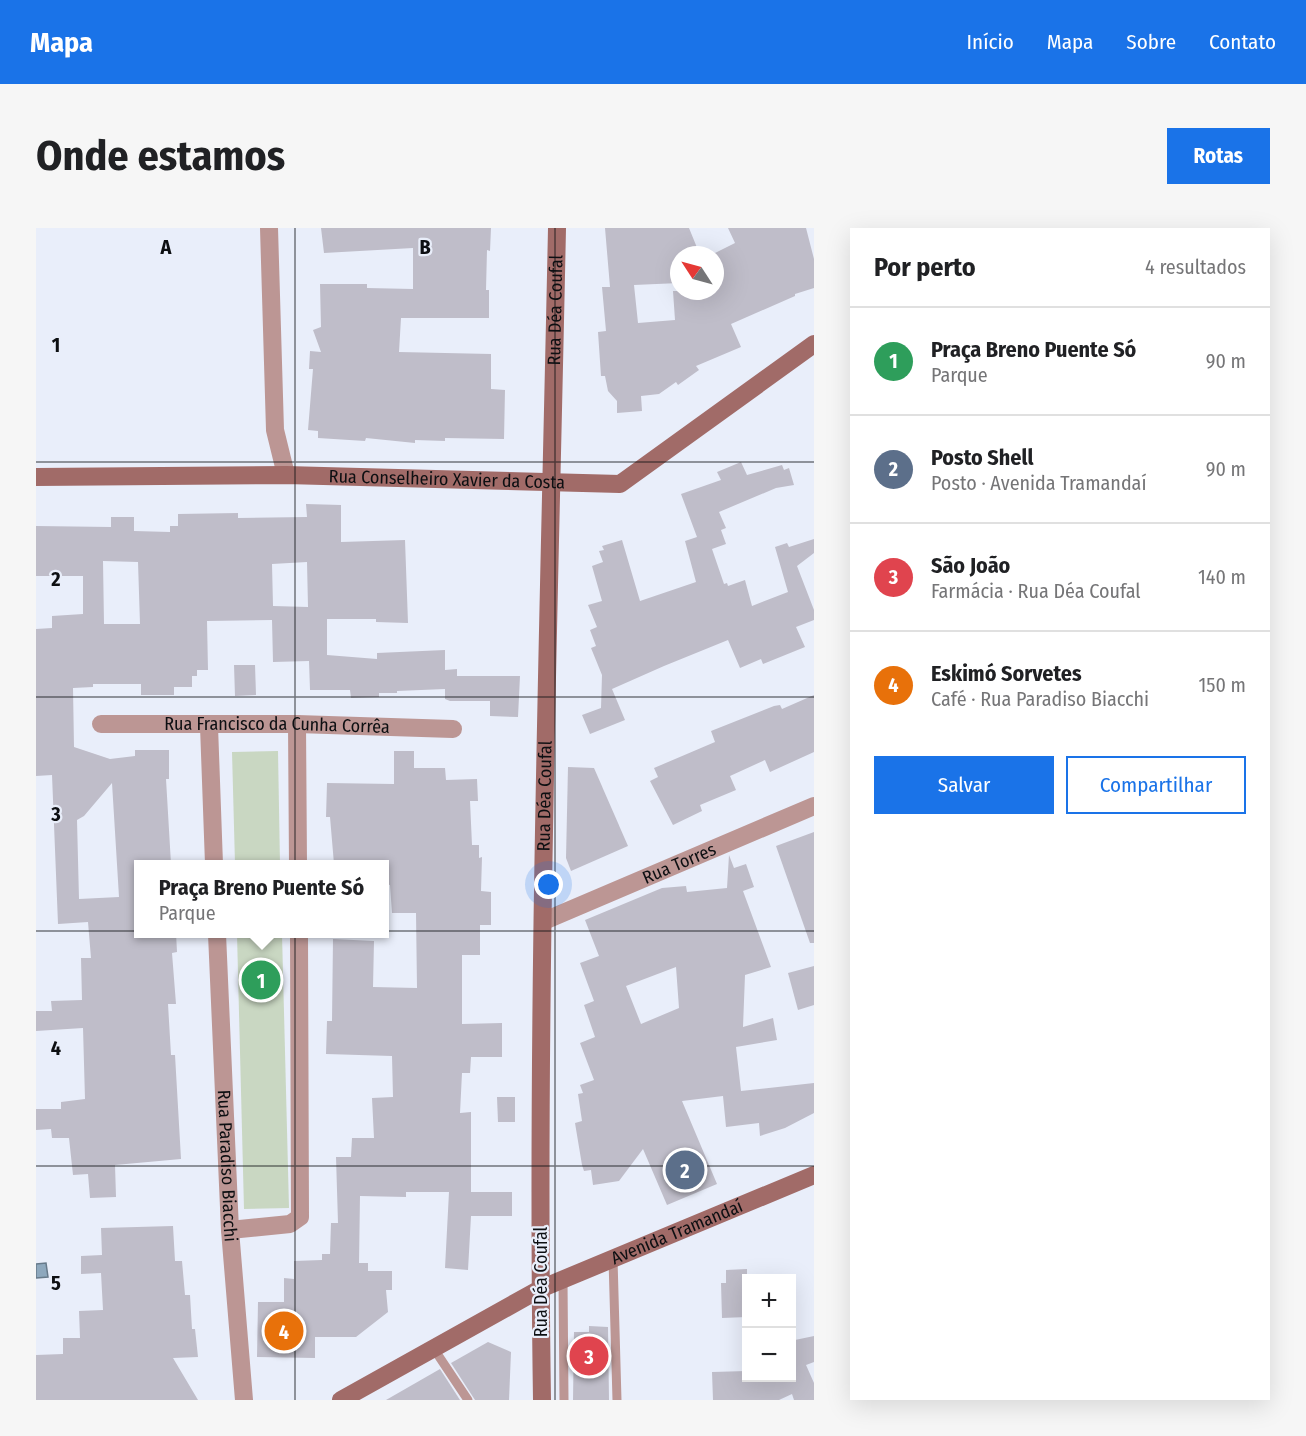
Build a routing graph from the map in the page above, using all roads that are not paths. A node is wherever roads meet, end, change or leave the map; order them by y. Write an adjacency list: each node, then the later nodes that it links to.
1 (269, 228): 4 (street)
2 (557, 228): 6 (main road, Rua Déa Coufal)
3 (814, 344): 6 (main road, Rua Conselheiro Xavier da Costa)
4 (286, 475): 5 (main road, Rua Conselheiro Xavier da Costa); 6 (main road, Rua Conselheiro Xavier da Costa)
5 (36, 477)
6 (552, 482): 14 (main road, Rua Déa Coufal)
7 (101, 724): 9 (street, Rua Francisco da Cunha Corrêa)
8 (297, 724): 9 (street, Rua Francisco da Cunha Corrêa); 10 (street, Rua Francisco da Cunha Corrêa); 13 (street)
9 (209, 726): 12 (street)
10 (453, 729)
11 (814, 806): 14 (street, Rua Torres)
12 (214, 860)
13 (298, 860)
14 (544, 921): 21 (main road, Rua Déa Coufal)
15 (217, 938): 18 (street, Rua Paradiso Biacchi)
16 (299, 938): 18 (street)
17 (814, 1174): 19 (main road, Avenida Tramandaí)
18 (230, 1230): 23 (street, Rua Paradiso Biacchi)
19 (613, 1259): 20 (main road, Avenida Tramandaí); 28 (lane)
20 (563, 1280): 21 (main road, Avenida Tramandaí); 27 (lane)
21 (540, 1289): 22 (main road, Avenida Tramandaí); 26 (main road, Rua Déa Coufal)
22 (434, 1348): 24 (main road, Avenida Tramandaí); 25 (lane)
23 (244, 1400)
24 (341, 1400)
25 (468, 1400)
26 (542, 1400)
27 (564, 1400)
28 (617, 1400)

